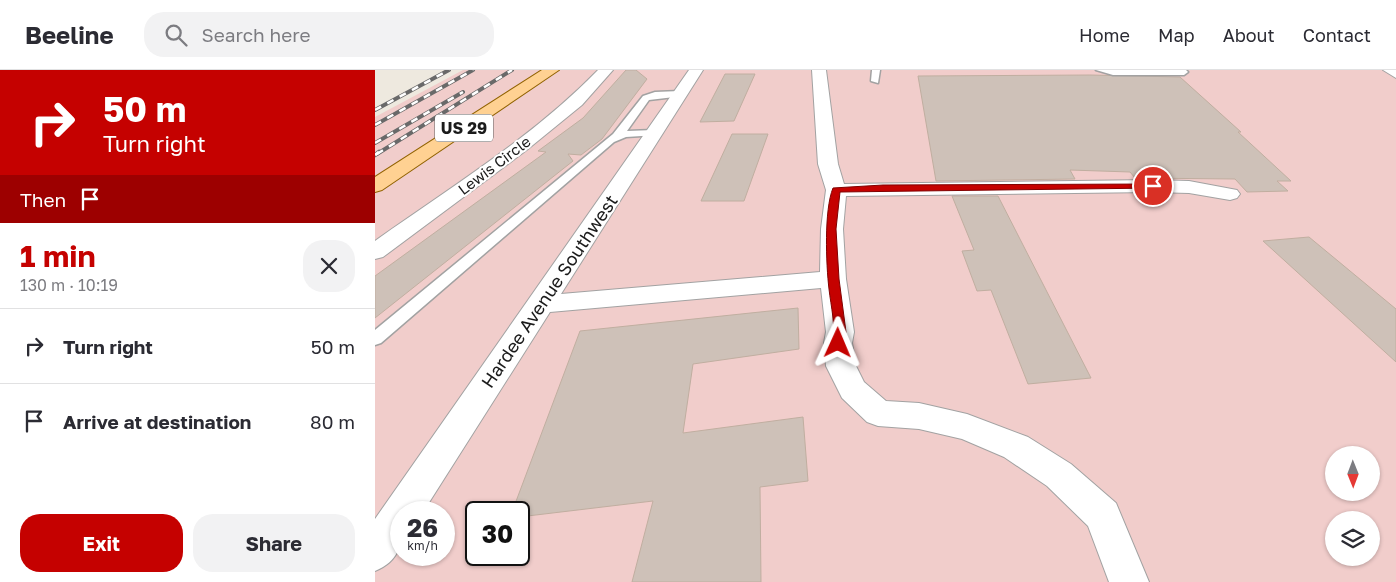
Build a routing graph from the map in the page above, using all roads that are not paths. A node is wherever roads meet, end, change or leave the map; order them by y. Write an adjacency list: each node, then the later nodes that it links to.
1 (552, 70): 14 (main road, US 29)
2 (605, 70): 17 (street, Lewis Circle)
3 (696, 70): 11 (street, Hardee Avenue Southwest)
4 (819, 70): 15 (street)
5 (875, 70): 10 (lane)
6 (1101, 70): 8 (lane)
7 (1390, 70): 9 (street)
8 (1184, 72)
9 (1396, 74)
10 (875, 81)
11 (680, 94): 12 (street, Hardee Avenue Southwest); 13 (lane)
12 (654, 133): 13 (lane); 19 (street, Hardee Avenue Southwest)
13 (618, 135): 20 (lane)
14 (375, 186)
15 (836, 190): 16 (street); 18 (street)
16 (1230, 194)
17 (375, 252)
18 (833, 279): 19 (street); 24 (street)
19 (541, 304): 21 (street, Hardee Avenue Southwest)
20 (375, 339)
21 (409, 501)
22 (390, 529): 23 (street, Hardee Avenue Southwest)
23 (377, 548)
24 (1129, 582)

